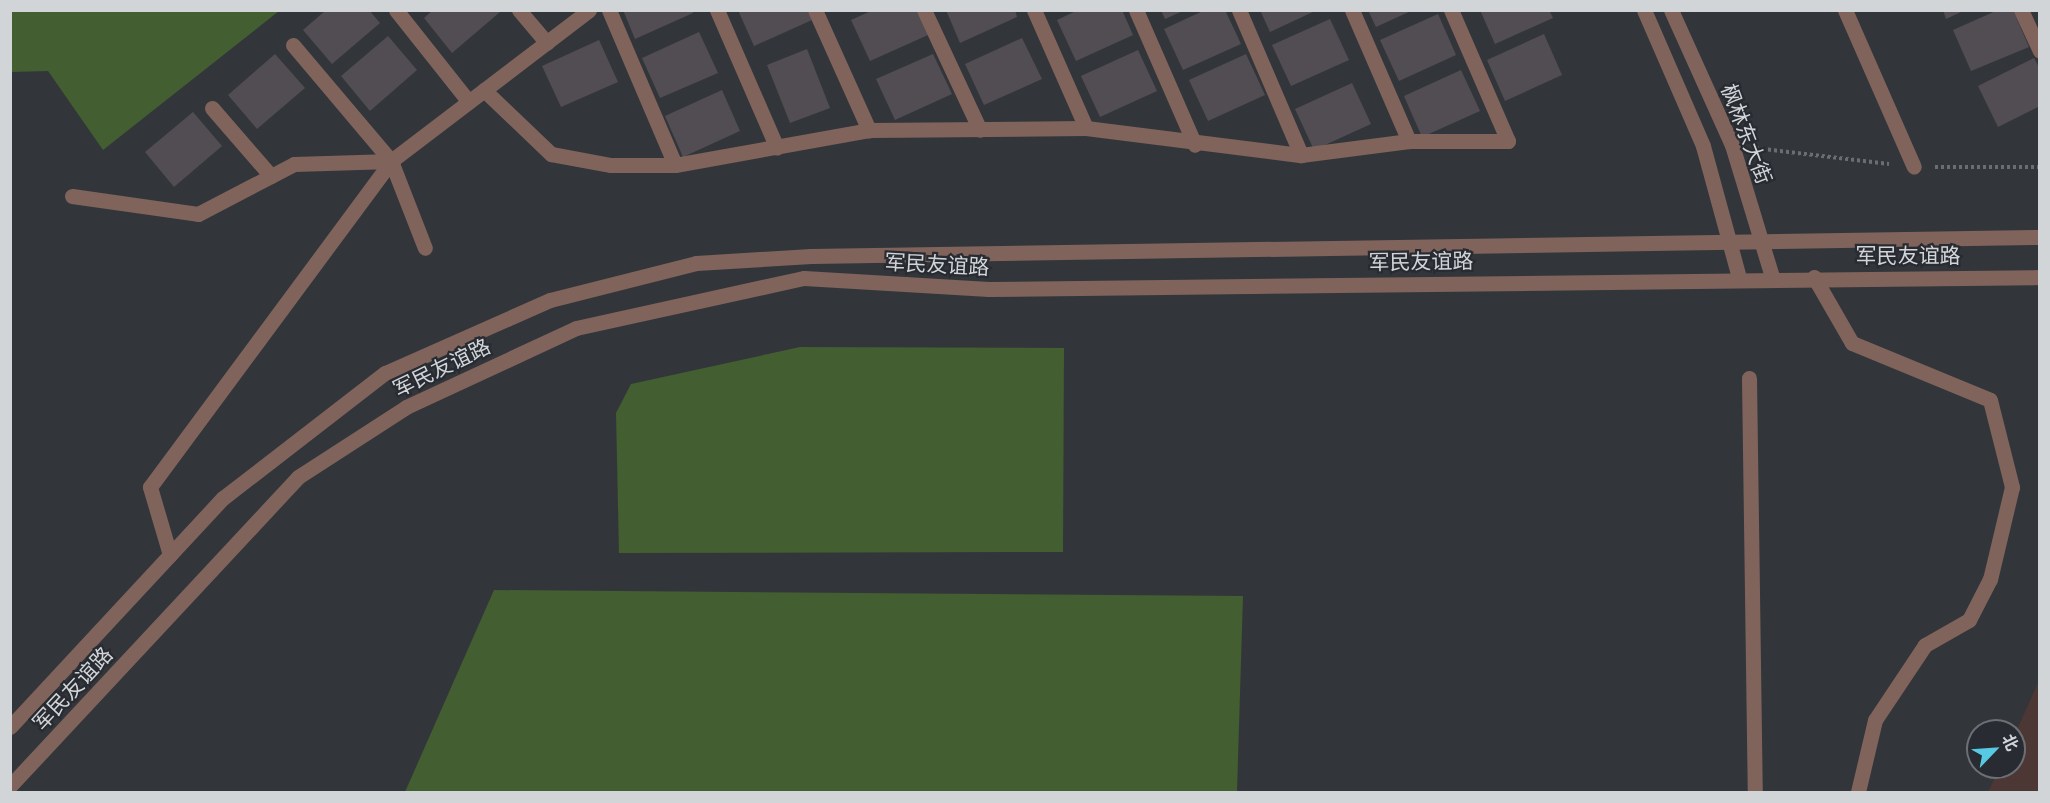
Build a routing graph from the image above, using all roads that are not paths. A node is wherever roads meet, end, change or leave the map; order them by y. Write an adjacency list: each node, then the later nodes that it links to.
1 (396, 10): 21 (street)
2 (519, 10): 17 (street)
3 (589, 10): 17 (street)
4 (609, 10): 31 (street)
5 (717, 10): 28 (street)
6 (815, 10): 24 (street)
7 (924, 10): 25 (street)
8 (1034, 10): 23 (street)
9 (1136, 10): 27 (street)
10 (1239, 10): 29 (street)
11 (1352, 10): 26 (street)
12 (1451, 10): 26 (street)
13 (1644, 10): 37 (street, 枫林东大街)
14 (1671, 10): 36 (street, 枫林东大街)
15 (1845, 10): 32 (street)
16 (2021, 10): 19 (street)
17 (547, 43): 20 (street)
18 (293, 45): 30 (street)
19 (2040, 51)
20 (484, 90): 21 (street); 31 (street)
21 (469, 102): 30 (street)
22 (212, 108): 33 (street)
23 (1086, 128): 25 (street); 27 (street)
24 (869, 130): 25 (street); 28 (street)
25 (980, 130)
26 (1409, 141): 29 (street)
27 (1195, 145): 29 (street)
28 (777, 148): 31 (street)
29 (1302, 154)
30 (391, 161): 33 (street); 38 (street); 44 (street)
31 (675, 165)
32 (1914, 167)
33 (271, 177): 34 (street)
34 (72, 196)
35 (2040, 237): 36 (street, 军民友谊路)
36 (1760, 238): 37 (street, 军民友谊路); 39 (street, 枫林东大街)
37 (1729, 239): 42 (street, 枫林东大街); 44 (street, 军民友谊路)
38 (425, 248)
39 (1772, 277): 40 (street, 军民友谊路); 42 (street, 军民友谊路)
40 (1814, 277): 41 (street, 军民友谊路); 48 (street)
41 (2040, 277)
42 (1739, 278): 46 (street, 军民友谊路)
43 (1749, 378): 47 (street)
44 (170, 555): 45 (street, 军民友谊路)
45 (10, 727)
46 (10, 786)
47 (1755, 792)
48 (1858, 792)

